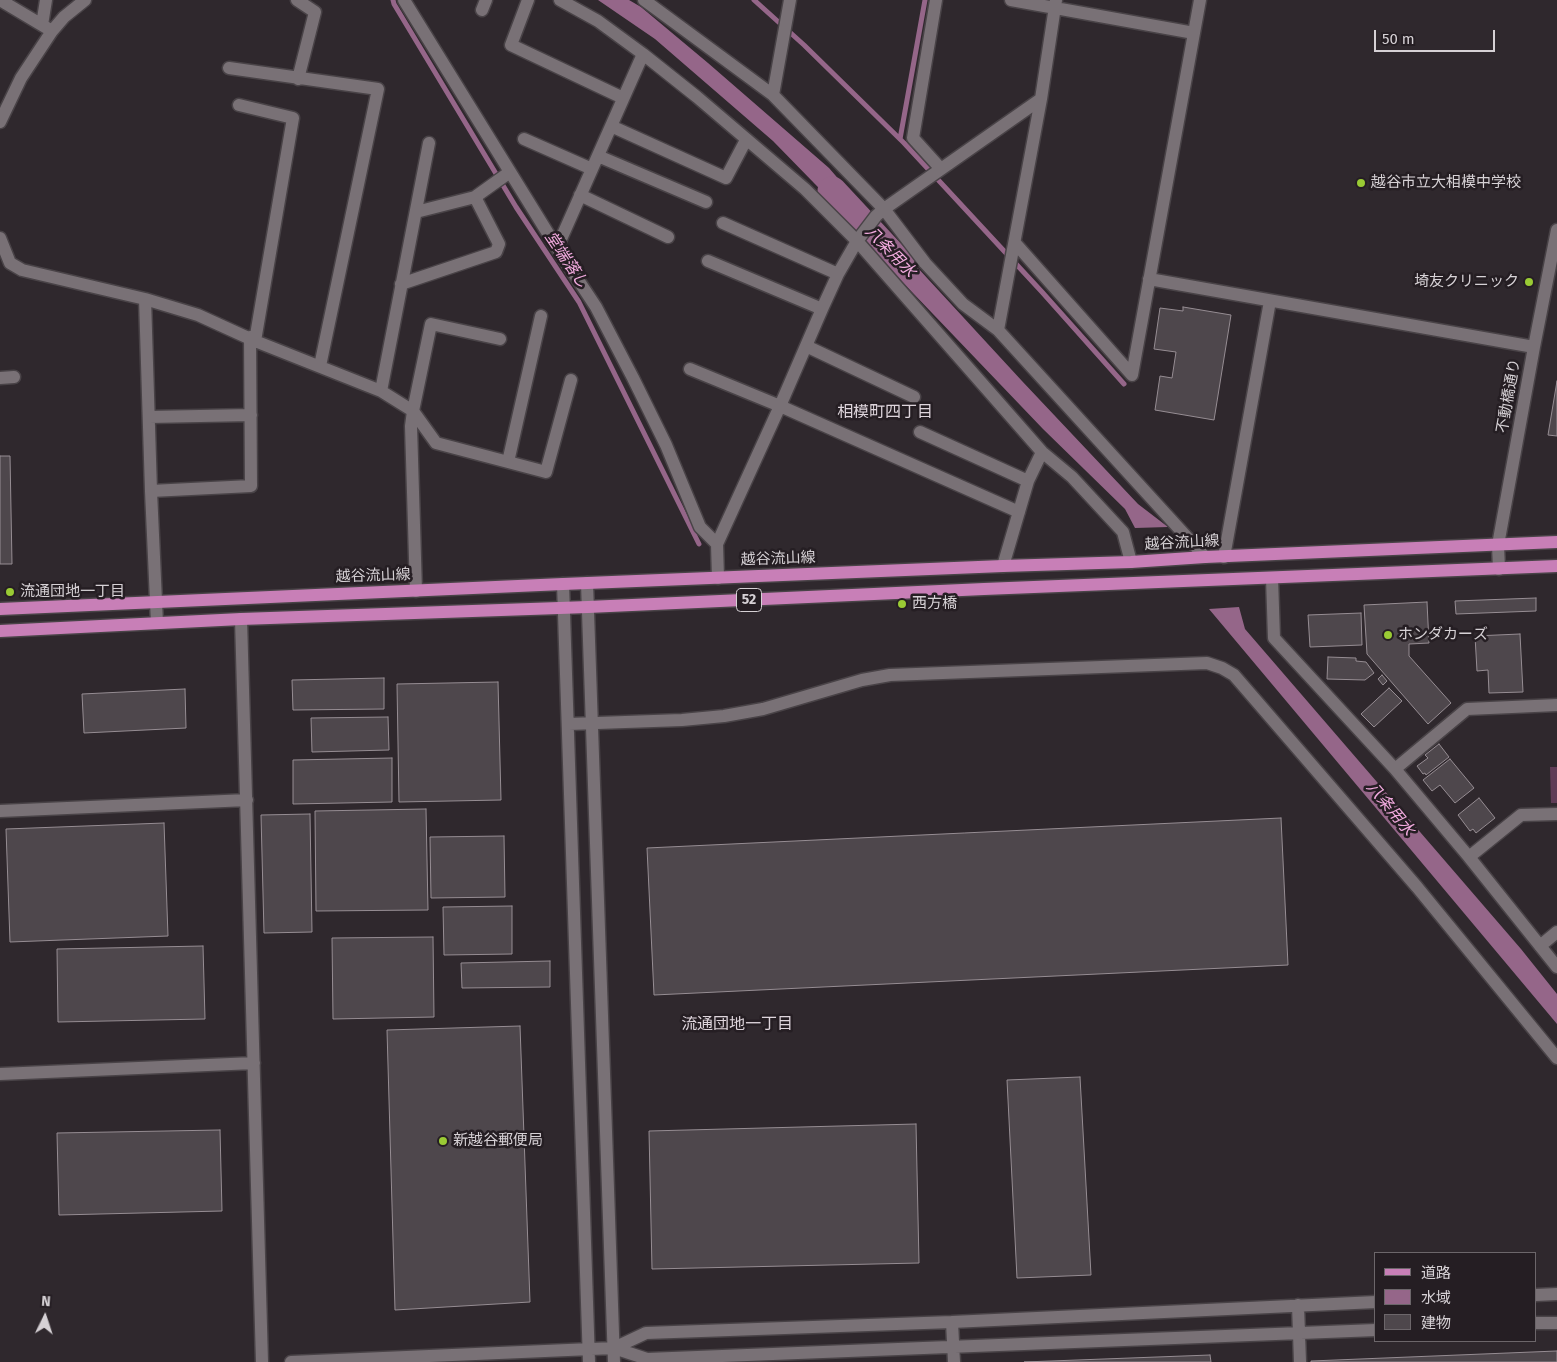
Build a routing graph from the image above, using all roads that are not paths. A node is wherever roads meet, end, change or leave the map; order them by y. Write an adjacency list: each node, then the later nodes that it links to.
1 (0, 0): 14 (street)
2 (46, 0): 14 (street)
3 (85, 0): 14 (street)
4 (298, 0): 18 (street)
5 (404, 0): 31 (street)
6 (528, 0): 20 (street)
7 (560, 0): 16 (street)
8 (644, 0): 19 (street)
9 (790, 0): 19 (street)
10 (936, 0): 30 (street)
11 (1011, 0): 13 (street)
12 (1200, 0): 15 (street)
13 (1056, 4): 15 (street); 21 (street)
14 (47, 28): 23 (street)
15 (1194, 33): 46 (street)
16 (643, 54): 20 (street); 26 (street)
17 (229, 68): 18 (street)
18 (298, 78): 57 (street)
19 (773, 95): 36 (street)
20 (623, 98): 24 (street)
21 (1041, 99): 30 (street); 42 (street)
22 (239, 105): 53 (street)
23 (0, 122)
24 (611, 126): 26 (street); 28 (street)
25 (524, 139): 29 (street)
26 (746, 140): 40 (street)
27 (429, 143): 35 (street)
28 (598, 156): 29 (street); 34 (street)
29 (592, 168): 32 (street)
30 (941, 169): 36 (street)
31 (509, 173): 33 (street); 43 (street)
32 (580, 195): 39 (street); 43 (street)
33 (475, 197): 35 (street); 47 (street)
34 (706, 202)
35 (416, 212): 47 (street)
36 (880, 213): 40 (street); 52 (street)
37 (723, 223): 45 (street)
38 (1557, 230): 56 (street, 不動橋通り)
39 (668, 237)
40 (860, 237): 45 (street); 69 (street)
41 (0, 238): 48 (street)
42 (1015, 243): 46 (street); 52 (street)
43 (557, 248): 75 (street)
44 (708, 261): 50 (street)
45 (838, 274): 50 (street)
46 (1149, 279): 49 (street)
47 (402, 284): 62 (street)
48 (145, 299): 53 (street); 67 (street)
49 (1270, 301): 56 (street); 77 (street)
50 (822, 309): 55 (street)
51 (541, 316): 70 (street)
52 (998, 330): 78 (street)
53 (252, 339): 57 (street); 66 (street)
54 (500, 339): 65 (street)
55 (806, 346): 63 (street); 64 (street)
56 (1534, 347): 76 (street, 不動橋通り)
57 (320, 366): 62 (street)
58 (690, 369): 64 (street)
59 (14, 377): 60 (street)
60 (0, 378)
61 (571, 380): 70 (street)
62 (380, 391): 65 (street)
63 (914, 397)
64 (780, 406): 73 (street); 75 (street)
65 (413, 411): 70 (street); 87 (street)
66 (250, 415): 67 (street); 72 (street)
67 (149, 417): 72 (street)
68 (920, 432): 71 (street)
69 (1042, 452): 71 (street); 79 (street)
70 (508, 462)
71 (1028, 481): 73 (street)
72 (151, 491): 88 (street)
73 (1019, 512): 80 (street)
74 (1557, 542): 76 (main road, 越谷流山線 / 52)
75 (716, 544): 83 (street)
76 (1498, 545): 77 (main road, 越谷流山線 / 52); 82 (street, 不動橋通り)
77 (1224, 556): 78 (main road, 越谷流山線 / 52)
78 (1205, 557): 79 (main road, 越谷流山線 / 52)
79 (1131, 562): 80 (main road, 越谷流山線 / 52)
80 (1002, 566): 83 (main road, 越谷流山線 / 52)
81 (1557, 566): 82 (main road, 52)
82 (1499, 569): 84 (main road, 52)
83 (718, 578): 85 (main road, 越谷流山線 / 52)
84 (1272, 578): 90 (main road, 52); 98 (street)
85 (587, 583): 86 (main road, 越谷流山線 / 52); 90 (street)
86 (563, 584): 87 (main road, 越谷流山線 / 52); 89 (street)
87 (416, 591): 88 (main road, 越谷流山線 / 52)
88 (156, 602): 91 (main road, 越谷流山線 / 52); 93 (street)
89 (564, 607): 90 (main road, 52); 92 (main road, 52); 97 (street)
90 (588, 607): 96 (street)
91 (0, 609)
92 (241, 618): 93 (main road, 52); 99 (street)
93 (157, 624): 94 (main road, 52)
94 (0, 631)
95 (1557, 705): 98 (street)
96 (593, 723): 97 (street); 106 (street); 119 (street)
97 (569, 724): 120 (street)
98 (1395, 769): 102 (street)
99 (247, 800): 100 (street); 107 (street)
100 (0, 811)
101 (1557, 814): 102 (street)
102 (1469, 857): 104 (street)
103 (1557, 932): 104 (street)
104 (1540, 946): 105 (street)
105 (1557, 967)
106 (1557, 1058)
107 (254, 1064): 108 (street); 121 (street)
108 (0, 1074)
109 (1557, 1294): 110 (street)
110 (1537, 1295)
111 (1374, 1302): 112 (street)
112 (1298, 1305): 113 (street); 117 (street)
113 (952, 1322): 118 (street); 119 (street)
114 (1557, 1323): 115 (street)
115 (1537, 1324)
116 (1374, 1330): 117 (street)
117 (1299, 1333): 118 (street); 126 (street)
118 (953, 1347): 119 (street); 125 (street)
119 (614, 1348): 120 (street); 124 (street)
120 (589, 1349): 122 (street); 123 (street)
121 (262, 1362)
122 (291, 1362)
123 (589, 1362)
124 (614, 1362)
125 (954, 1362)
126 (1300, 1362)

